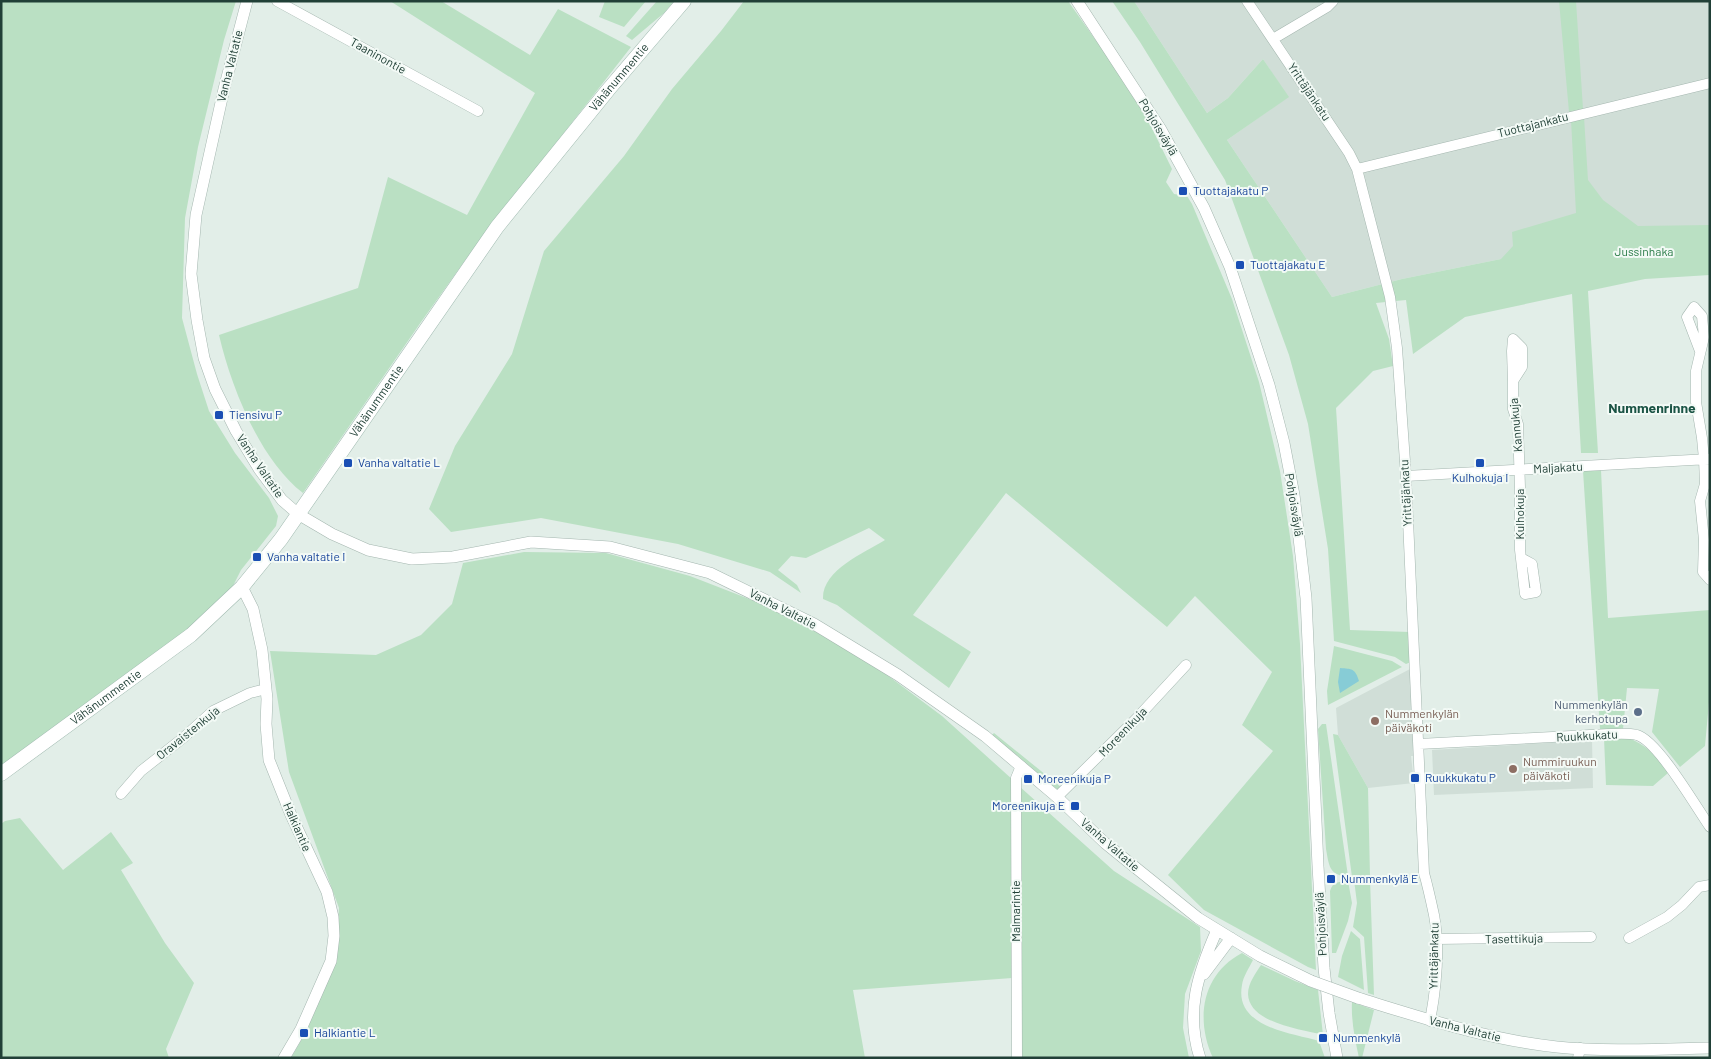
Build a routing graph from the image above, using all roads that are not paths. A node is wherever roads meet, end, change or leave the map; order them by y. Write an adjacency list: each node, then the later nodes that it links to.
1 (247, 1): 16 (street, Vanha Valtatie)
2 (277, 1): 9 (street, Taaninontie)
3 (684, 1): 16 (main road, Vähänummentie)
4 (1076, 1): 43 (street, Pohjoisväylä)
5 (1247, 1): 7 (street, Yrittäjänkatu)
6 (1333, 1): 7 (street)
7 (1273, 39): 10 (street, Yrittäjänkatu)
8 (1710, 83): 10 (street, Tuottajankatu)
9 (478, 111)
10 (1358, 169): 15 (street, Yrittäjänkatu)
11 (1700, 351): 13 (street)
12 (1513, 381): 14 (street, Kannukuja)
13 (1707, 459): 14 (street, Maljakatu); 17 (street)
14 (1520, 470): 15 (street, Maljakatu); 18 (street, Kulhokuja)
15 (1406, 476): 23 (street, Yrittäjänkatu)
16 (298, 514): 20 (main road, Vähänummentie); 24 (street, Vanha Valtatie)
17 (1707, 544): 19 (street)
18 (1521, 558)
19 (1710, 580)
20 (242, 587): 22 (street, Halkiantie); 25 (main road, Vähänummentie)
21 (1186, 665): 27 (street, Moreenikuja)
22 (266, 689): 26 (street, Oravaistenkuja); 40 (street, Halkiantie)
23 (1419, 744): 28 (street, Ruukkukatu); 34 (street, Yrittäjänkatu)
24 (1021, 766): 27 (street, Vanha Valtatie); 41 (street, Malmarintie)
25 (1, 774)
26 (121, 794)
27 (1057, 797): 30 (street, Vanha Valtatie)
28 (1710, 827)
29 (1710, 885): 33 (street)
30 (1217, 930): 32 (street, Vanha Valtatie); 35 (street)
31 (1592, 937): 34 (street, Tasettikuja)
32 (1230, 938): 35 (street); 36 (street, Vanha Valtatie, bridge)
33 (1629, 938)
34 (1437, 939): 36 (street, Yrittäjänkatu)
35 (1196, 991): 42 (street)
36 (1430, 1021): 38 (street, Vanha Valtatie)
37 (1710, 1048): 39 (street, Vanha Valtatie)
38 (1579, 1053): 39 (street, Vanha Valtatie)
39 (1635, 1053)
40 (284, 1058)
41 (1017, 1058)
42 (1200, 1058)
43 (1338, 1058)

